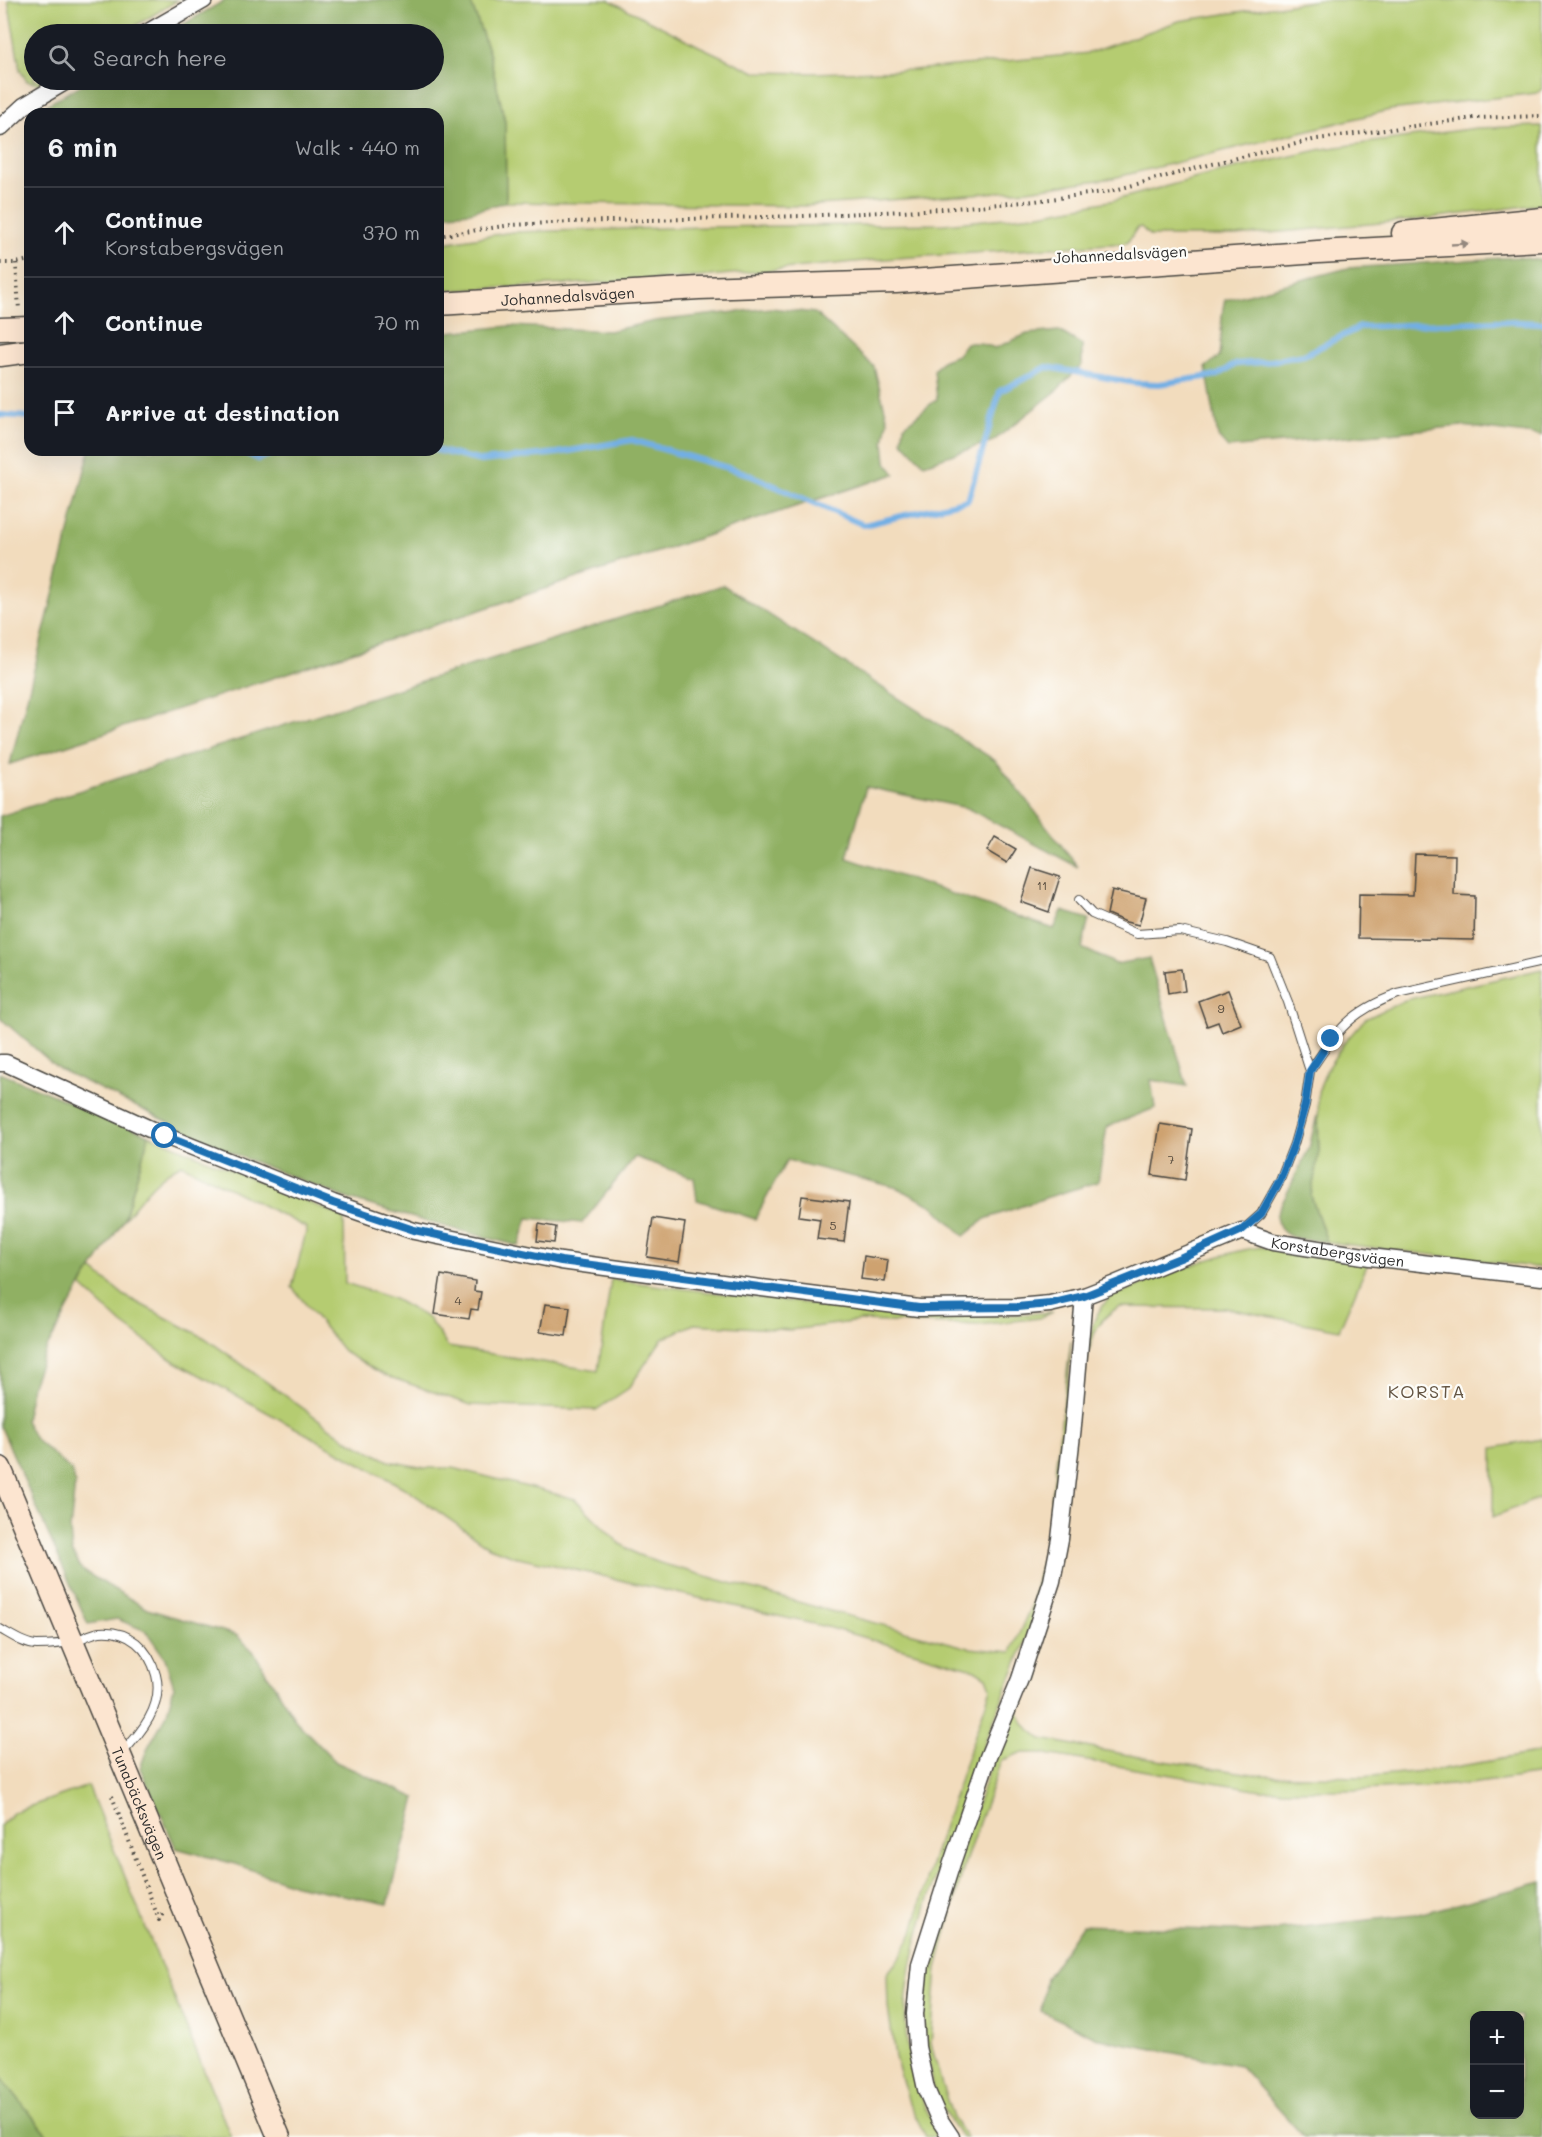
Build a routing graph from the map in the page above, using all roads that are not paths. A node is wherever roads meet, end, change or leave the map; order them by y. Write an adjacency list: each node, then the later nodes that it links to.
1 (204, 0): 2 (street)
2 (162, 24)
3 (51, 90): 4 (street)
4 (0, 128)
5 (1542, 219): 7 (main road, Johannedalsvägen)
6 (1542, 240): 7 (main road, Johannedalsvägen, one-way to 6)
7 (699, 288): 8 (main road, Johannedalsvägen)
8 (444, 304)
9 (24, 328): 10 (main road)
10 (0, 329)
11 (24, 352): 12 (main road)
12 (0, 356)
13 (1079, 900): 16 (lane)
14 (1542, 962): 16 (lane)
15 (0, 1063): 19 (street)
16 (1310, 1071): 17 (lane)
17 (1242, 1230): 18 (street, Korstabergsvägen); 19 (street)
18 (1542, 1277)
19 (1084, 1296): 25 (street)
20 (0, 1468): 22 (main road, Tunabäcksvägen)
21 (0, 1629): 22 (lane)
22 (72, 1641): 23 (main road, Tunabäcksvägen); 23 (lane)
23 (120, 1755): 24 (main road, Tunabäcksvägen)
24 (279, 2137)
25 (951, 2137)

